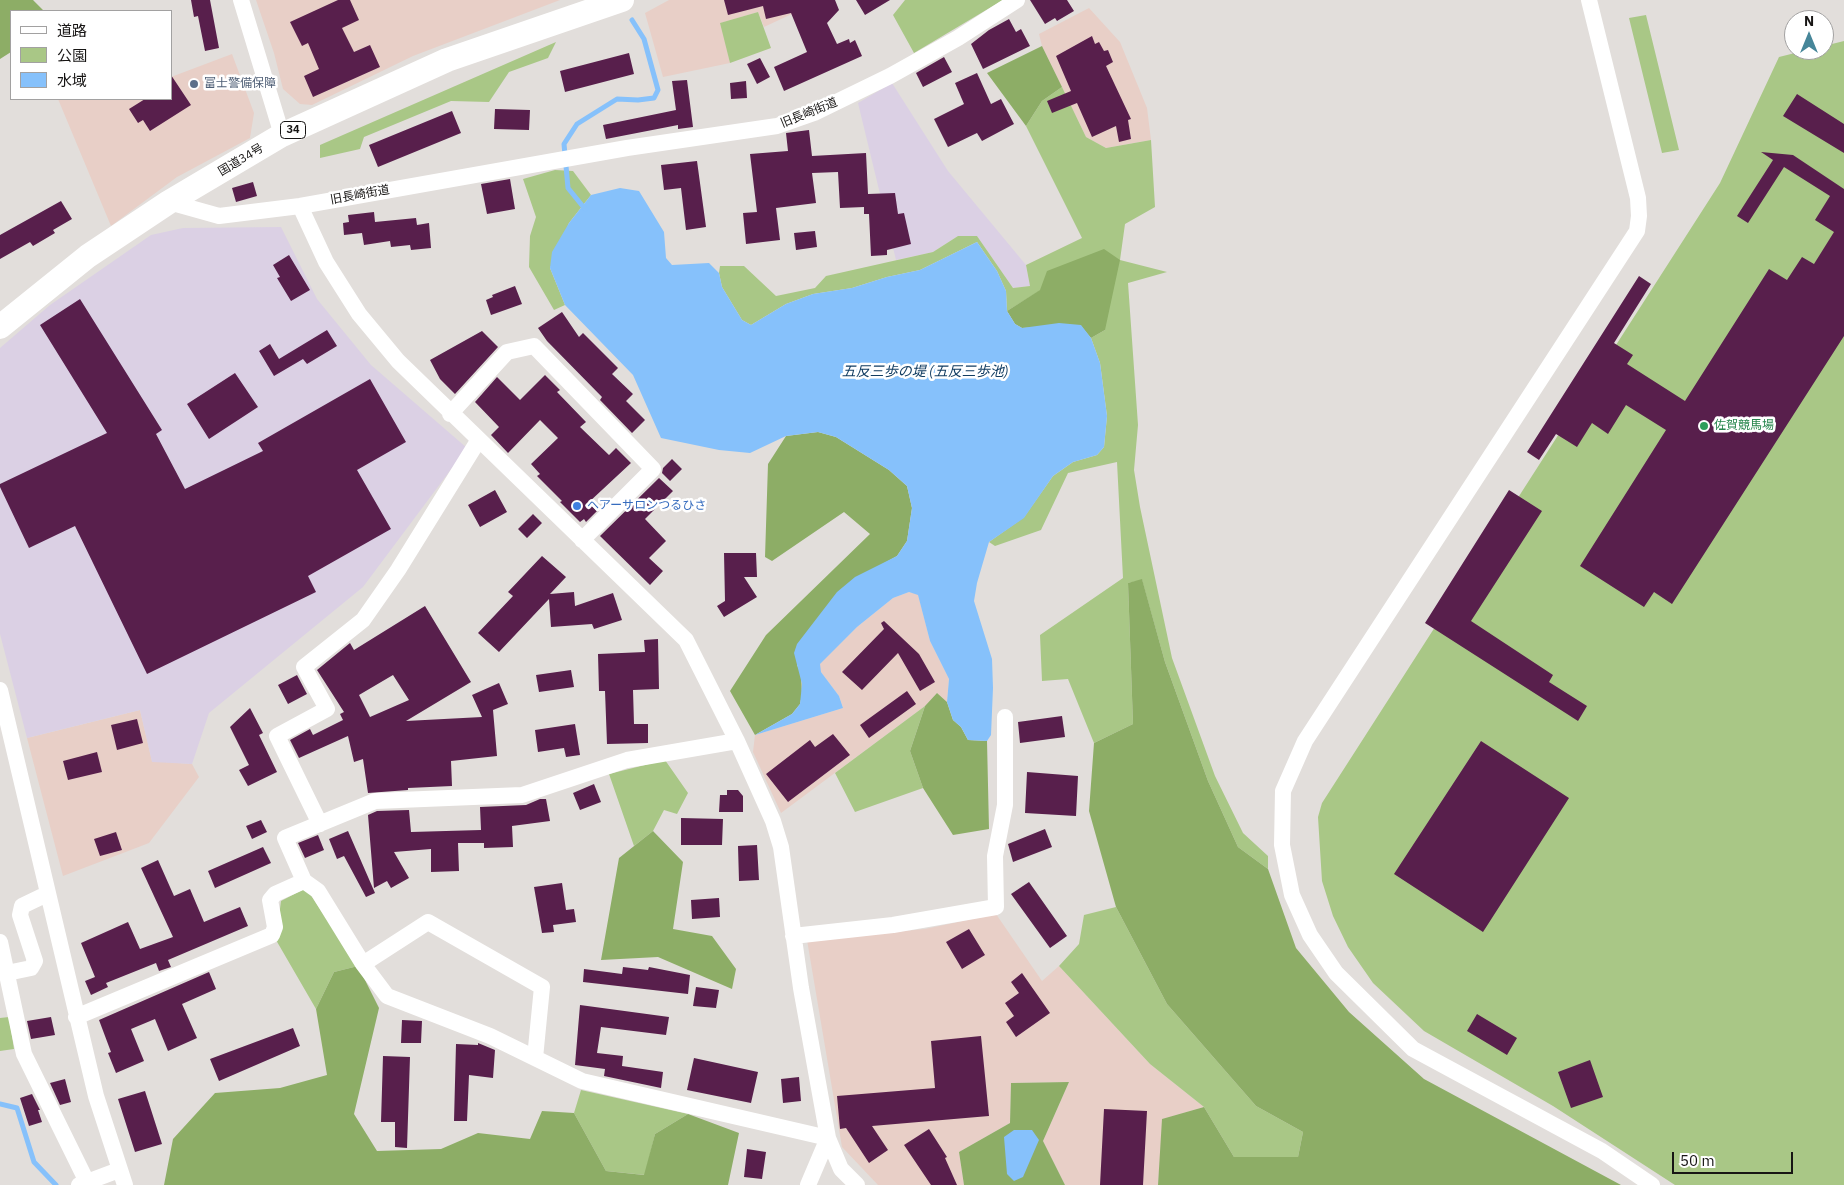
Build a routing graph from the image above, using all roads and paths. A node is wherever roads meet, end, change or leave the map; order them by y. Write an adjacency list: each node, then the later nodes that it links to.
1 (242, 0): 5 (street)
2 (622, 0): 5 (highway, 国道34号 / 34)
3 (1017, 0): 7 (street, 旧長崎街道)
4 (1588, 0): 29 (street)
5 (282, 135): 6 (highway, 国道34号 / 34)
6 (169, 202): 7 (street, 旧長崎街道); 8 (highway, 国道34号 / 34)
7 (300, 206): 9 (street)
8 (0, 327)
9 (450, 414): 10 (street); 11 (street)
10 (478, 441): 11 (street); 15 (street)
11 (582, 540): 14 (street)
12 (0, 690): 17 (street)
13 (1005, 716): 18 (street)
14 (737, 741): 15 (street); 18 (street)
15 (320, 824): 16 (street)
16 (304, 882): 20 (street); 22 (street)
17 (48, 894): 21 (street); 22 (street)
18 (793, 936): 24 (street)
19 (0, 942): 21 (street)
20 (363, 964): 23 (street); 23 (street)
21 (7, 973): 26 (street)
22 (76, 1017): 25 (street)
23 (535, 1058): 24 (street)
24 (828, 1138): 27 (street); 28 (street)
25 (122, 1177): 26 (street)
26 (83, 1184)
27 (808, 1185)
28 (857, 1185)
29 (1652, 1185)

